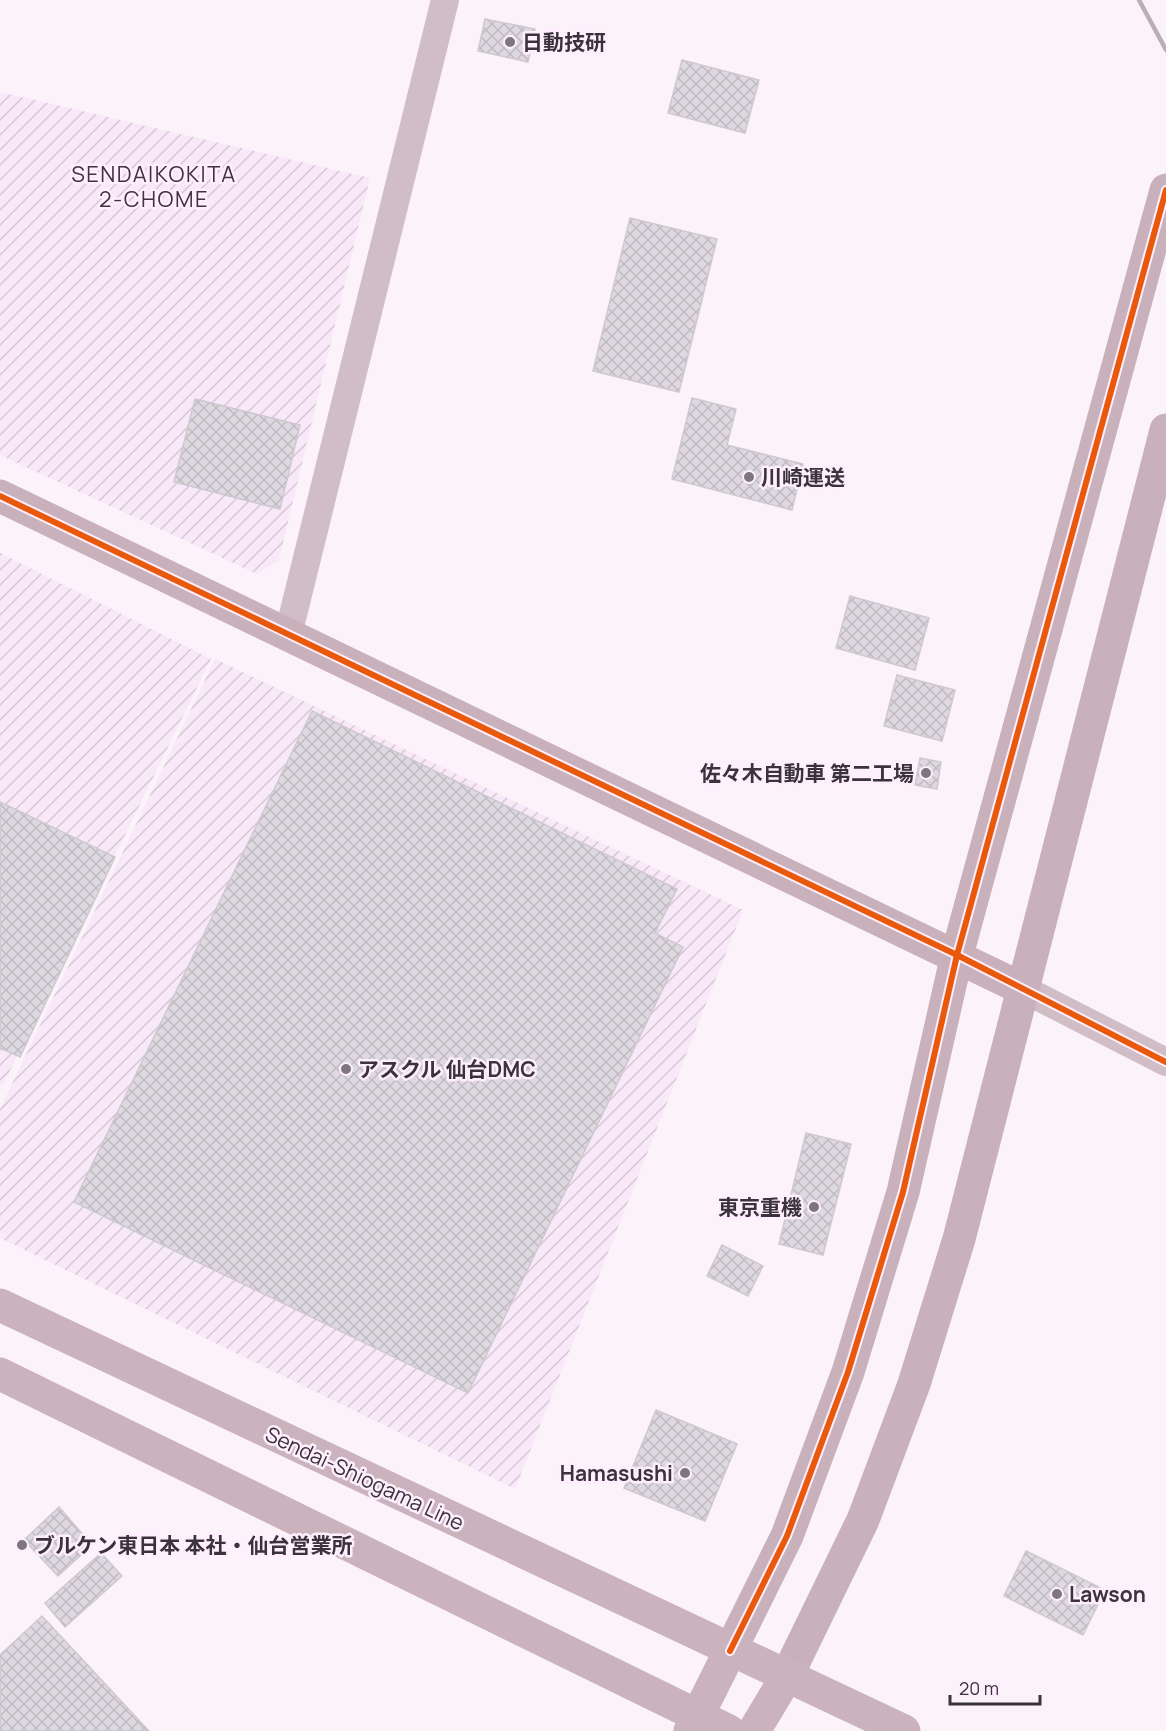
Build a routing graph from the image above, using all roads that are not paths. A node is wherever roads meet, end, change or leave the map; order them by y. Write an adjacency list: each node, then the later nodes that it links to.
1 (445, 0): 5 (street)
2 (1166, 190): 6 (street)
3 (1166, 430): 7 (street)
4 (0, 496): 5 (street)
5 (288, 635): 6 (street)
6 (957, 955): 7 (street); 11 (street)
7 (1023, 989): 8 (street); 12 (street)
8 (1166, 1062)
9 (0, 1305): 11 (main road, Sendai-Shiogama Line)
10 (0, 1374): 13 (main road)
11 (730, 1651): 12 (main road, Sendai-Shiogama Line); 13 (main road)
12 (787, 1676): 15 (main road); 16 (main road, Sendai-Shiogama Line)
13 (694, 1724): 14 (main road)
14 (729, 1731)
15 (754, 1731)
16 (903, 1731)

